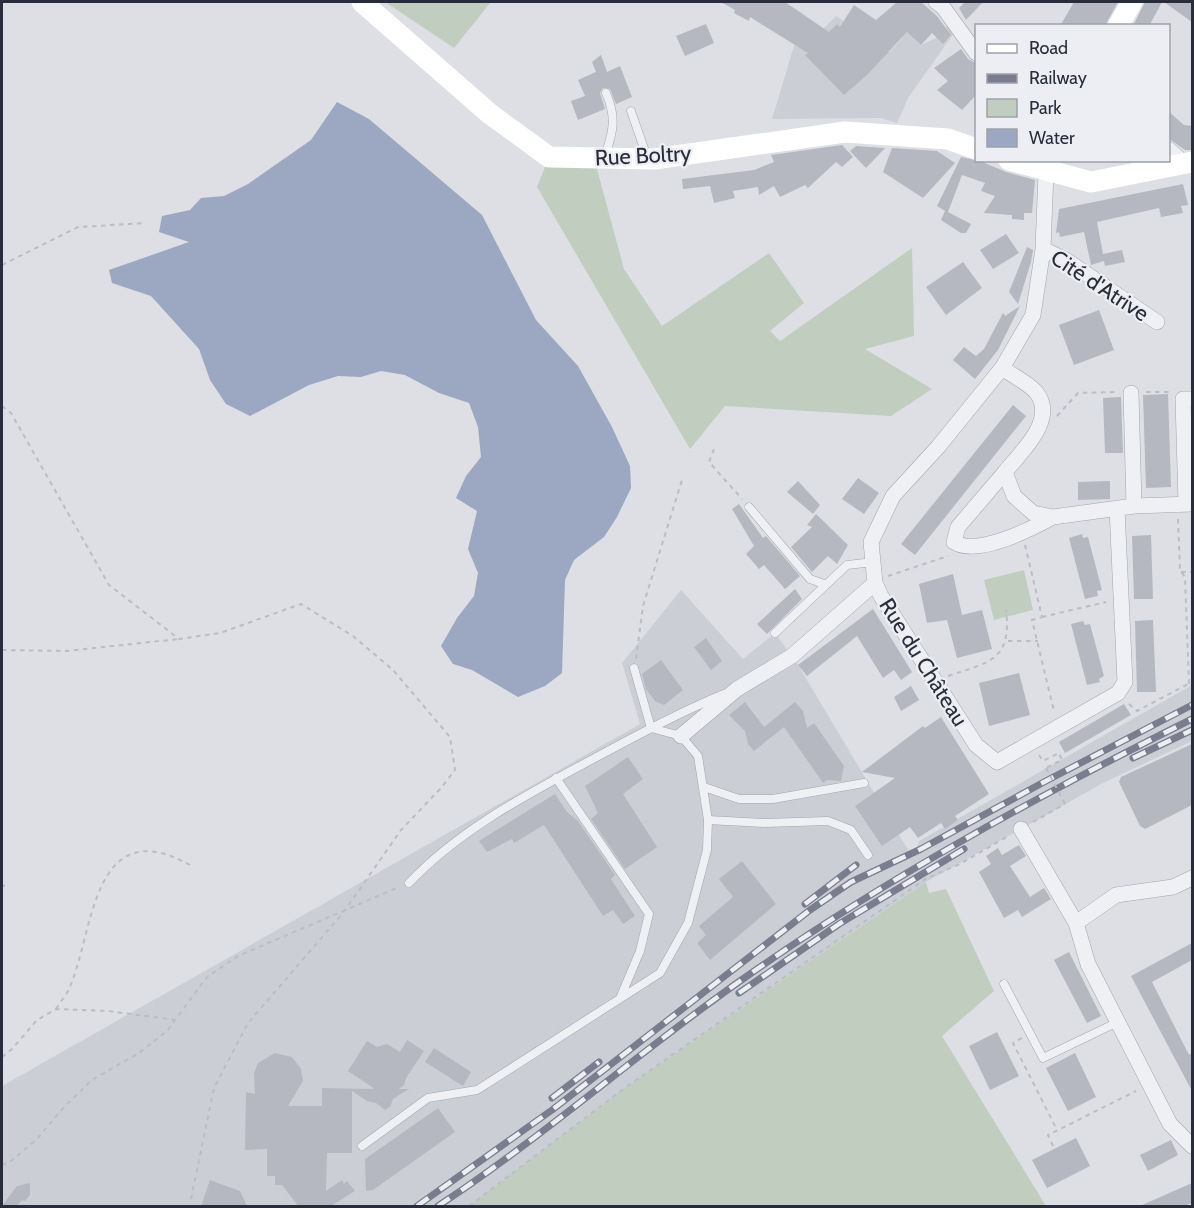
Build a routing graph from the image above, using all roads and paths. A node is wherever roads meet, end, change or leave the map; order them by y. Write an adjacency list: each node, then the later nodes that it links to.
1 (362, 2): 9 (street, Rue Boltry)
2 (1132, 2): 4 (street)
3 (943, 3): 5 (street)
4 (1119, 24)
5 (975, 51)
6 (606, 93): 9 (lane)
7 (631, 111): 10 (lane)
8 (975, 149): 10 (street, Rue Boltry)
9 (604, 158): 10 (street, Rue Boltry)
10 (648, 159)
11 (1022, 162): 13 (street)
12 (1167, 162): 13 (street)
13 (1047, 166): 15 (street, Rue du Château)
14 (146, 223): 16 (path)
15 (1043, 249): 17 (street, Cité d'Atrive); 18 (street, Rue du Château)
16 (2, 264)
17 (1157, 322)
18 (1002, 368): 22 (street); 33 (street, Rue du Château)
19 (1131, 393): 20 (path); 22 (path); 27 (street)
20 (1188, 399): 26 (street)
21 (2, 406): 42 (path)
22 (1042, 424): 24 (street)
23 (714, 449): 28 (path)
24 (1005, 472): 30 (street); 32 (street)
25 (682, 480): 46 (path)
26 (1186, 504): 27 (street); 34 (path)
27 (1134, 506): 29 (street)
28 (749, 507): 37 (lane)
29 (1117, 509): 30 (street); 38 (street)
30 (1053, 517): 31 (street)
31 (1022, 534): 32 (street); 40 (path)
32 (962, 547): 36 (path)
33 (874, 562): 36 (street, Rue du Château); 37 (lane)
34 (1181, 572): 35 (path); 48 (path)
35 (1192, 572)
36 (875, 583): 47 (street, Rue du Château); 49 (street)
37 (824, 584): 41 (lane)
38 (1121, 599): 40 (path); 50 (street)
39 (1006, 610): 43 (path)
40 (1042, 617): 44 (path)
41 (775, 633)
42 (179, 639): 45 (path); 65 (path)
43 (1007, 641): 44 (path); 47 (path)
44 (1038, 641): 51 (path)
45 (2, 650)
46 (634, 668): 52 (lane)
47 (934, 681): 51 (street, Rue du Château)
48 (1191, 683): 50 (path)
49 (737, 689): 52 (lane); 53 (street)
50 (1118, 693): 51 (street, Rue du Château)
51 (1058, 727)
52 (651, 728): 53 (lane); 55 (lane)
53 (681, 736): 57 (lane)
54 (1043, 761): 58 (path, bridge)
55 (556, 778): 64 (lane); 68 (lane)
56 (864, 783): 57 (lane)
57 (704, 787): 59 (lane)
58 (1037, 819)
59 (708, 820): 61 (lane); 68 (lane)
60 (1021, 829): 66 (street); 81 (path)
61 (868, 855)
62 (190, 865): 69 (path)
63 (1192, 878): 66 (street)
64 (409, 883): 65 (path)
65 (343, 913): 70 (path); 80 (path)
66 (1076, 922): 71 (street)
67 (1004, 984): 72 (lane)
68 (620, 998): 77 (lane)
69 (56, 1009): 70 (path); 73 (path)
70 (176, 1020): 79 (path)
71 (1118, 1022): 72 (lane); 74 (street)
72 (1030, 1034): 75 (path)
73 (2, 1057)
74 (1150, 1084): 75 (path); 76 (street)
75 (1058, 1130): 78 (path)
76 (1190, 1139)
77 (362, 1146)
78 (1053, 1146)
79 (2, 1165)
80 (191, 1199)
81 (469, 1206)

